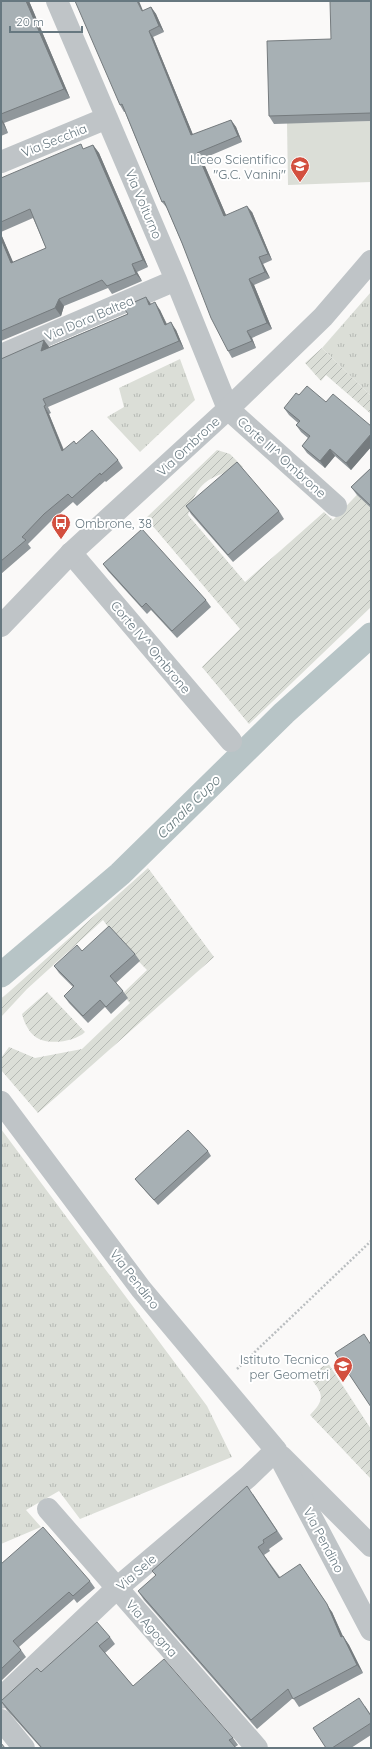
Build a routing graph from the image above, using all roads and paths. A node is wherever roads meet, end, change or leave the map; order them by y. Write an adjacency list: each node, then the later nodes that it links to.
1 (57, 1): 2 (street, Via Volturno)
2 (107, 118): 3 (street, Via Secchia); 5 (street, Via Volturno)
3 (1, 162)
4 (371, 261): 7 (street, Via Ombrone)
5 (176, 280): 6 (street, Via Dora Baltea); 7 (street, Via Volturno)
6 (1, 355)
7 (228, 409): 8 (street, Corte III^ Ombrone); 9 (street, Via Ombrone)
8 (336, 506)
9 (71, 553): 10 (street, Via Ombrone); 11 (street, Corte IV^ Ombrone)
10 (1, 626)
11 (231, 741)
12 (1, 1102): 14 (street, Via Pendino)
13 (371, 1241): 14 (path)
14 (221, 1385): 15 (street, Via Pendino)
15 (276, 1450): 17 (street, Via Pendino); 18 (street, Via Sele); 19 (street, Via Pendino)
16 (48, 1508): 18 (street, Via Agogna)
17 (371, 1546)
18 (117, 1588): 20 (street, Via Sele); 23 (street, Via Agogna)
19 (371, 1630)
20 (1, 1698)
21 (1, 1720): 22 (street)
22 (24, 1748)
23 (257, 1748)

